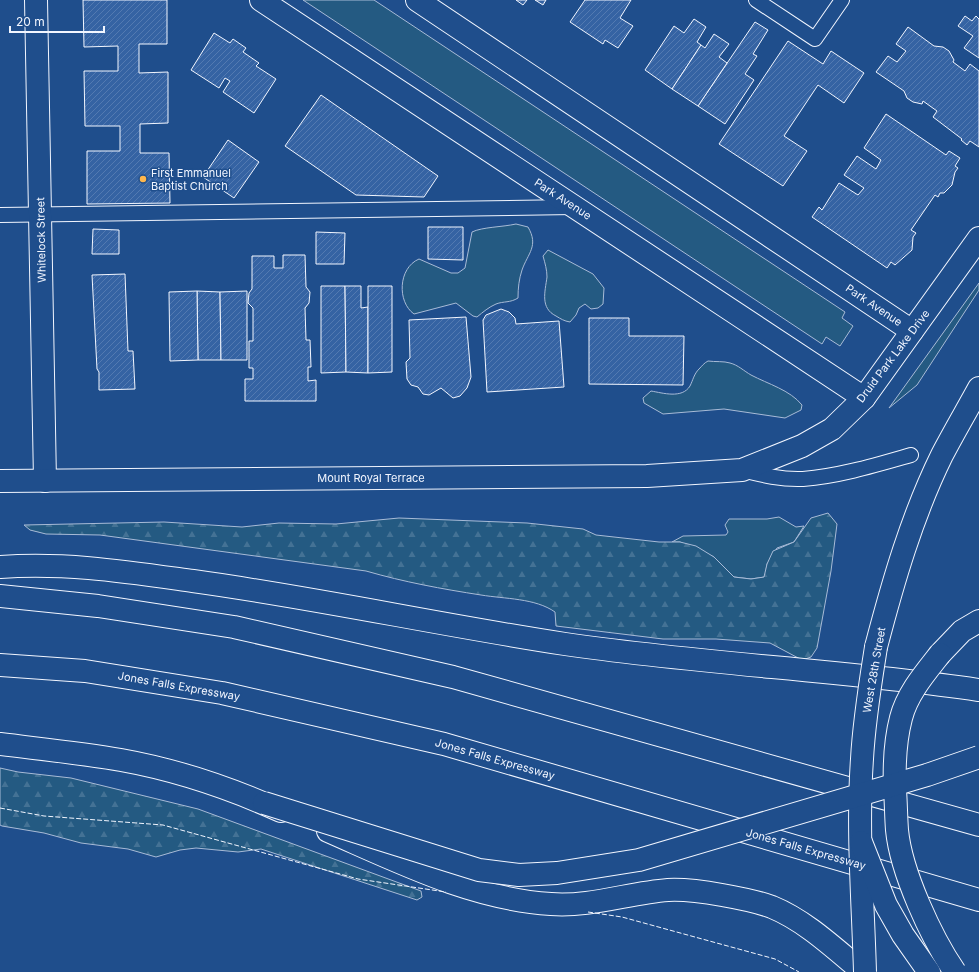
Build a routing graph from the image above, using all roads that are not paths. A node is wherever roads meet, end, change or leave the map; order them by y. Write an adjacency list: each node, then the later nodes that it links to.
1 (36, 0): 8 (main road, Whitelock Street)
2 (261, 0): 6 (main road, Park Avenue)
3 (417, 0): 10 (main road, Park Avenue)
4 (756, 0): 5 (lane)
5 (842, 0)
6 (576, 207): 8 (lane); 12 (main road, Park Avenue)
7 (0, 214): 8 (lane)
8 (41, 214): 16 (main road, Whitelock Street)
9 (979, 238): 10 (main road, Druid Park Lake Drive)
10 (912, 331): 12 (main road, Druid Park Lake Drive)
11 (979, 388): 26 (main road, West 28th Street, bridge)
12 (864, 398): 14 (main road, Druid Park Lake Drive)
13 (911, 455): 14 (lane)
14 (742, 470): 16 (main road, Mount Royal Terrace)
15 (0, 481): 16 (main road, Mount Royal Terrace)
16 (45, 481)
17 (0, 568): 21 (main road)
18 (0, 596): 25 (main road)
19 (979, 621): 30 (main road, bridge)
20 (0, 665): 27 (main road, Jones Falls Expressway)
21 (979, 690)
22 (0, 744): 24 (main road)
23 (979, 757): 24 (main road, bridge)
24 (264, 803): 28 (main road, bridge)
25 (979, 825)
26 (861, 842): 28 (main road, West 28th Street, bridge); 29 (main road, bridge)
27 (979, 900)
28 (864, 972)
29 (929, 972)
30 (955, 972)

